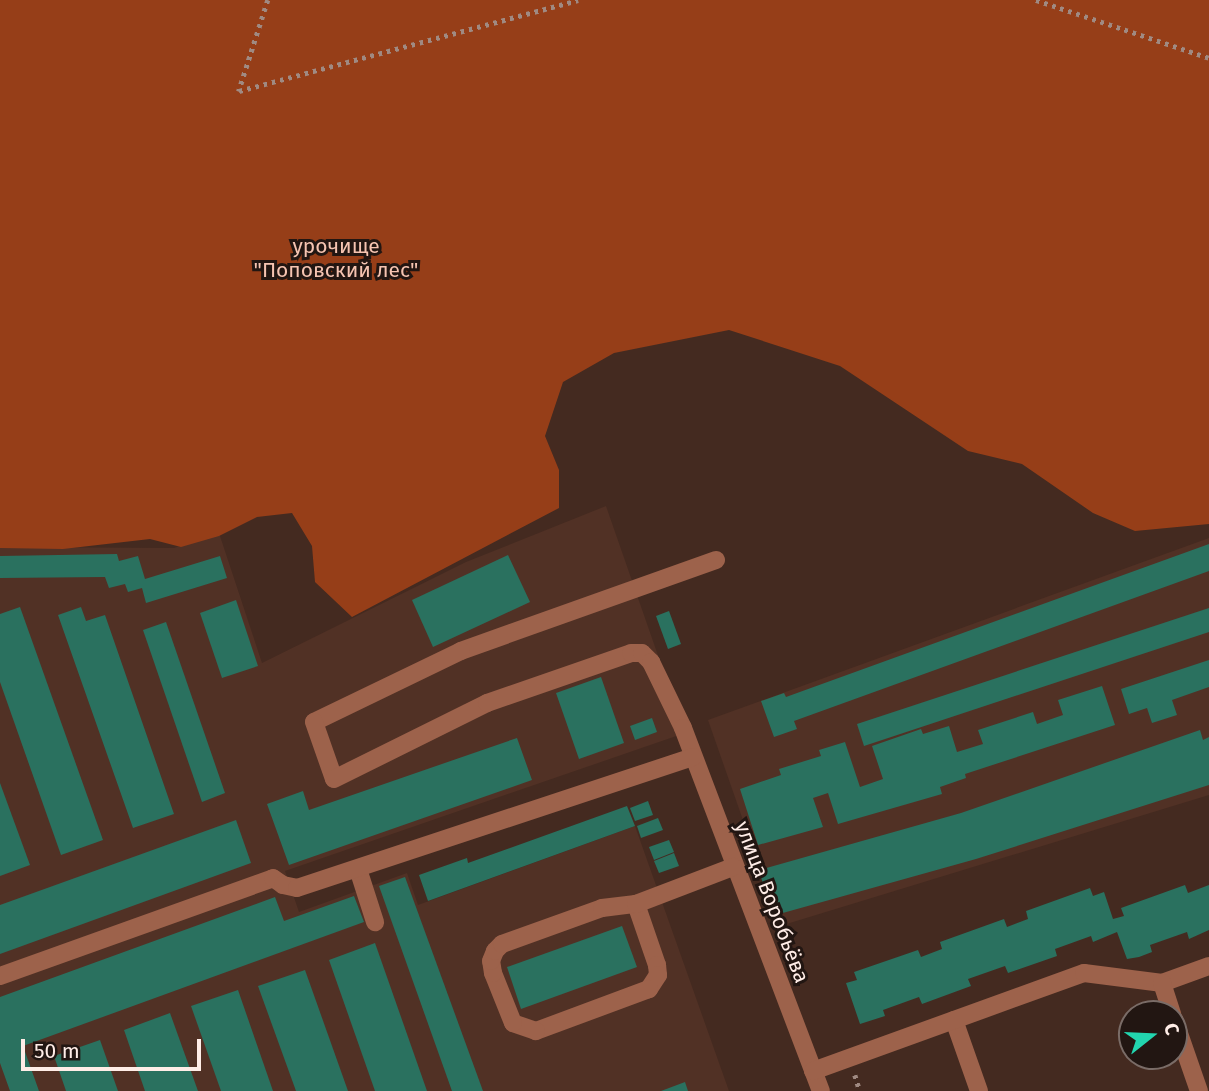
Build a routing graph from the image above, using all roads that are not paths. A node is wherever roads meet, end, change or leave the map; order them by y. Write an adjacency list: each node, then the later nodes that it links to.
1 (716, 560): 2 (street, улица Воробьёва)
2 (693, 757): 3 (street, улица Воробьёва); 4 (street)
3 (733, 867): 5 (street); 13 (street, улица Воробьёва)
4 (358, 869): 6 (street); 8 (street)
5 (636, 904): 5 (street)
6 (375, 922)
7 (1209, 966): 9 (street)
8 (0, 976)
9 (1162, 983): 10 (street); 11 (street)
10 (1168, 1000)
11 (954, 1020): 13 (street); 15 (street)
12 (1188, 1059): 16 (street)
13 (813, 1071): 14 (street, улица Воробьёва)
14 (821, 1091)
15 (979, 1091)
16 (1199, 1091)

